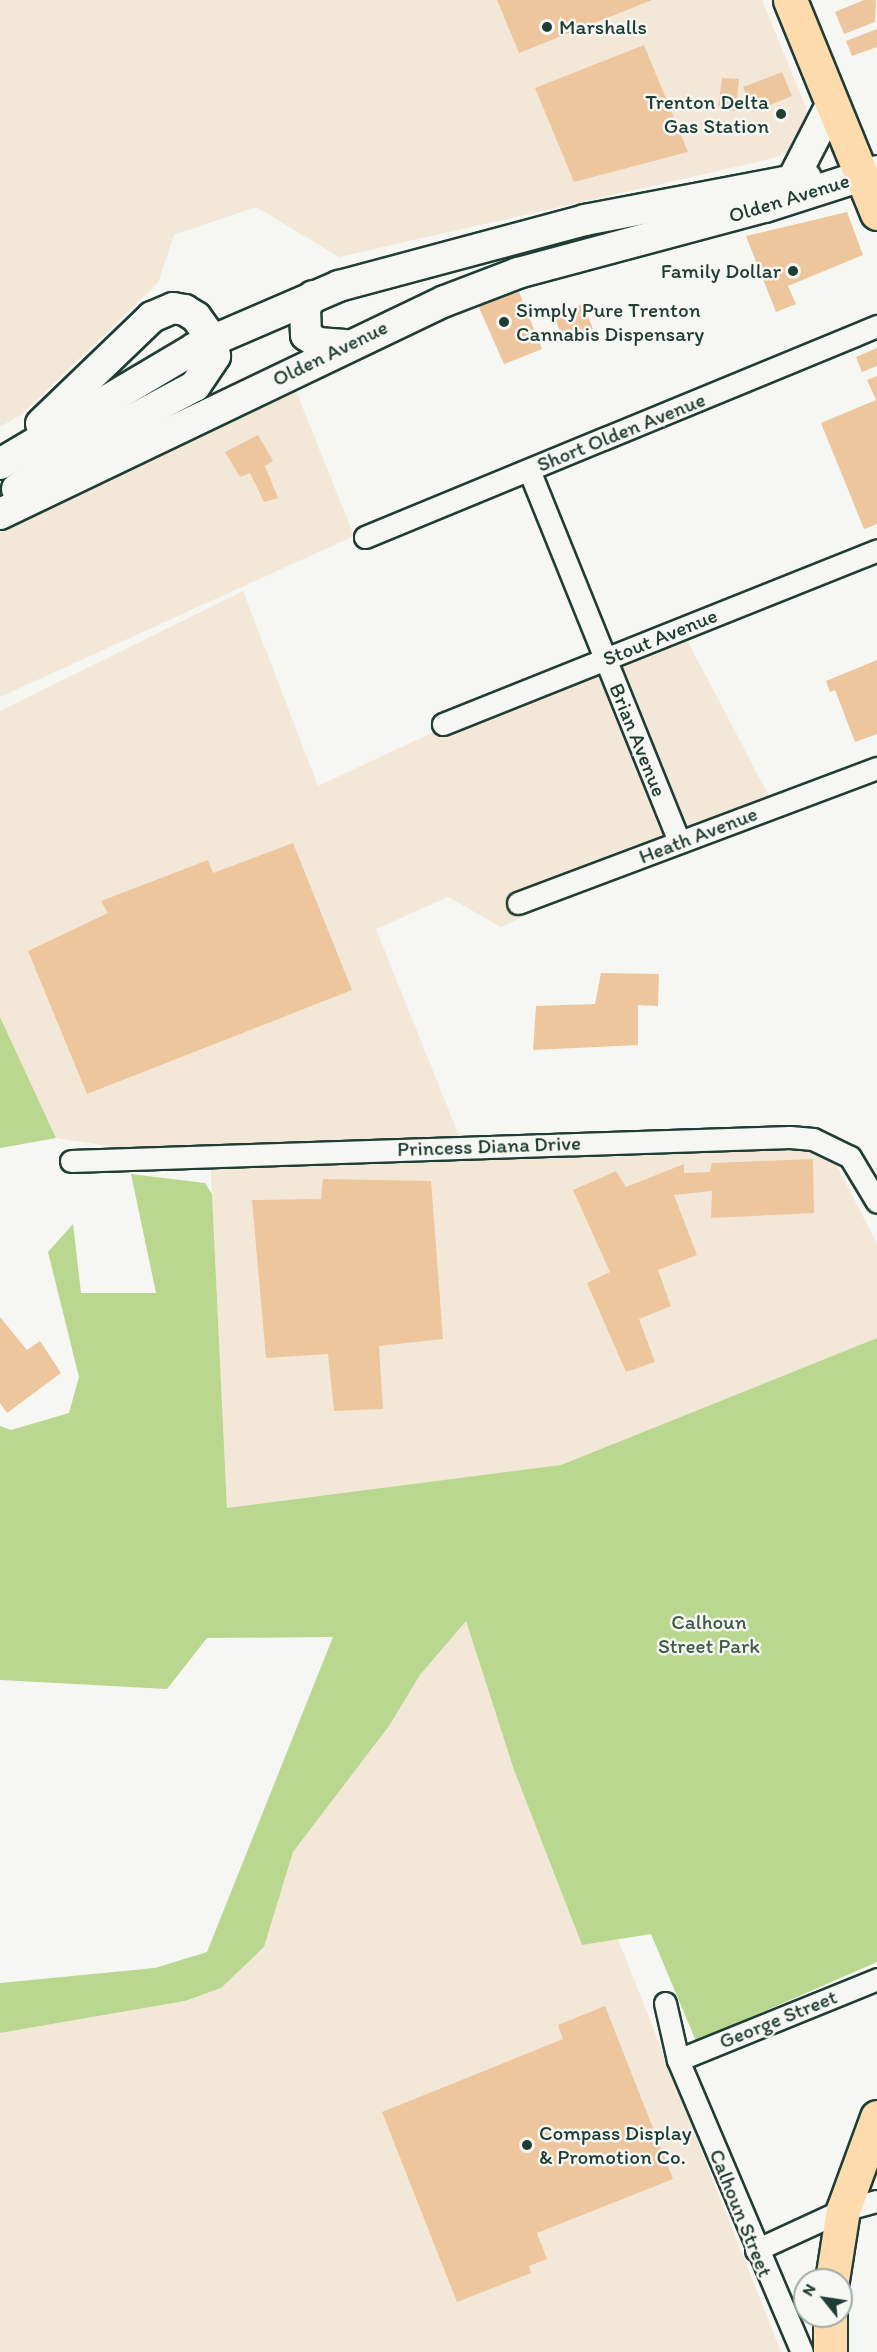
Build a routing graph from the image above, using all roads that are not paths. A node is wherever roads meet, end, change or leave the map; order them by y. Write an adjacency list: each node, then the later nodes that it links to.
1 (790, 0): 2 (main road)
2 (832, 103): 3 (main road); 4 (main road)
3 (870, 173): 4 (main road, Olden Avenue); 5 (main road); 7 (main road, Olden Avenue)
4 (793, 179): 6 (main road, Olden Avenue)
5 (877, 213)
6 (506, 240): 7 (main road); 8 (main road, Olden Avenue)
7 (518, 273): 11 (main road, Olden Avenue)
8 (313, 296): 10 (main road, Olden Avenue); 11 (main road)
9 (877, 327): 13 (street, Short Olden Avenue)
10 (212, 339): 12 (main road, Olden Avenue); 12 (main road); 14 (main road)
11 (345, 345): 15 (main road, Olden Avenue)
12 (0, 463)
13 (530, 470): 16 (street, Short Olden Avenue); 18 (street, Brian Avenue)
14 (0, 501)
15 (0, 514)
16 (364, 537)
17 (877, 550): 18 (street, Stout Avenue)
18 (605, 659): 19 (street, Stout Avenue); 21 (street, Brian Avenue)
19 (443, 724)
20 (877, 768): 21 (street, Heath Avenue)
21 (679, 842): 22 (street, Heath Avenue)
22 (518, 903)
23 (71, 1161): 24 (street, Princess Diana Drive)
24 (877, 1202)
25 (877, 1979): 27 (street, George Street)
26 (665, 2003): 27 (street, Calhoun Street)
27 (678, 2060): 31 (street, Calhoun Street)
28 (877, 2116): 30 (main road)
29 (877, 2200): 30 (street)
30 (843, 2210): 31 (street); 32 (main road)
31 (756, 2250): 34 (street, Calhoun Street)
32 (834, 2268)
33 (830, 2328): 35 (main road)
34 (802, 2352)
35 (830, 2352)

